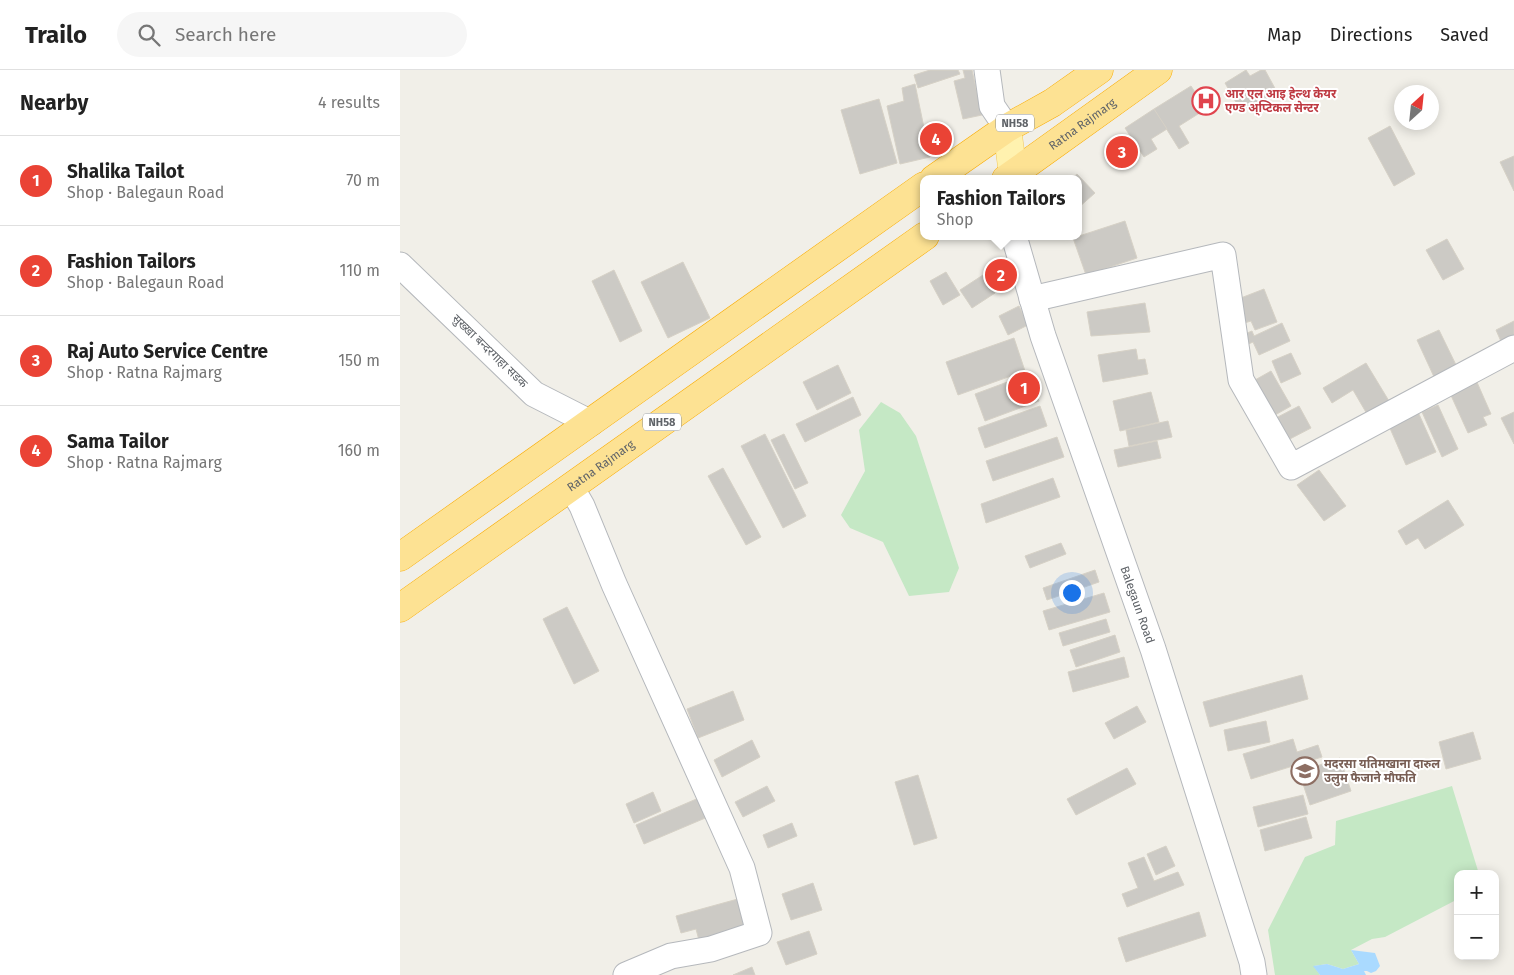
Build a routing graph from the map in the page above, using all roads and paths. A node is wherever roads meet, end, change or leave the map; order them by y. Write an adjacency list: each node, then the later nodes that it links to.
1 (987, 70): 4 (street)
2 (1099, 70): 4 (highway, NH58)
3 (1158, 70): 5 (highway, Ratna Rajmarg)
4 (1007, 128): 5 (main road); 6 (highway, NH58)
5 (1010, 172)
6 (940, 175)
7 (920, 189): 13 (highway)
8 (920, 240): 14 (highway, Ratna Rajmarg / NH58)
9 (1015, 240): 11 (street, Balegaun Road)
10 (400, 264): 13 (street, सुख्खा बन्दरगाहा सडक)
11 (1032, 299): 12 (street); 18 (street, Balegaun Road)
12 (1514, 348)
13 (591, 423): 15 (highway)
14 (571, 487): 16 (highway, Ratna Rajmarg / NH58); 17 (street)
15 (400, 558)
16 (400, 608)
17 (626, 975)
18 (1254, 975)

